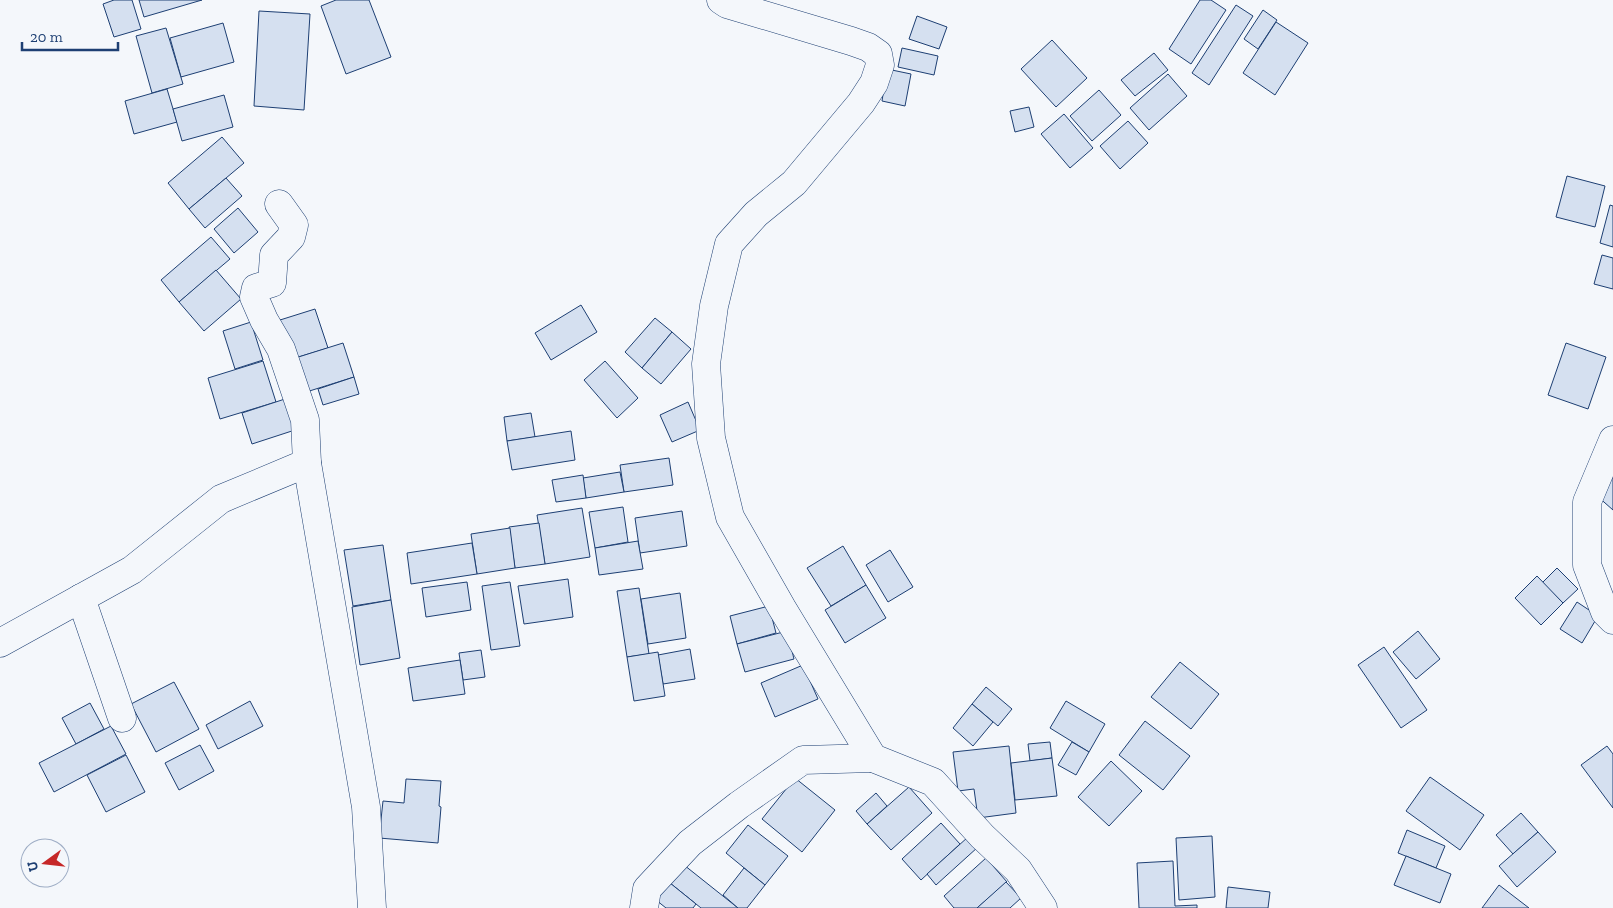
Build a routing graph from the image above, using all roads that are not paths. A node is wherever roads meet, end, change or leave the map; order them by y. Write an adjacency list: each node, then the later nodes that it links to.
1 (721, 0): 9 (street)
2 (279, 204): 4 (street)
3 (1613, 440): 6 (street)
4 (307, 464): 5 (street); 10 (street)
5 (81, 598): 7 (street); 8 (street)
6 (1613, 620)
7 (0, 643)
8 (122, 718)
9 (873, 758): 11 (street); 12 (street)
10 (372, 908)
11 (644, 908)
12 (1043, 908)

